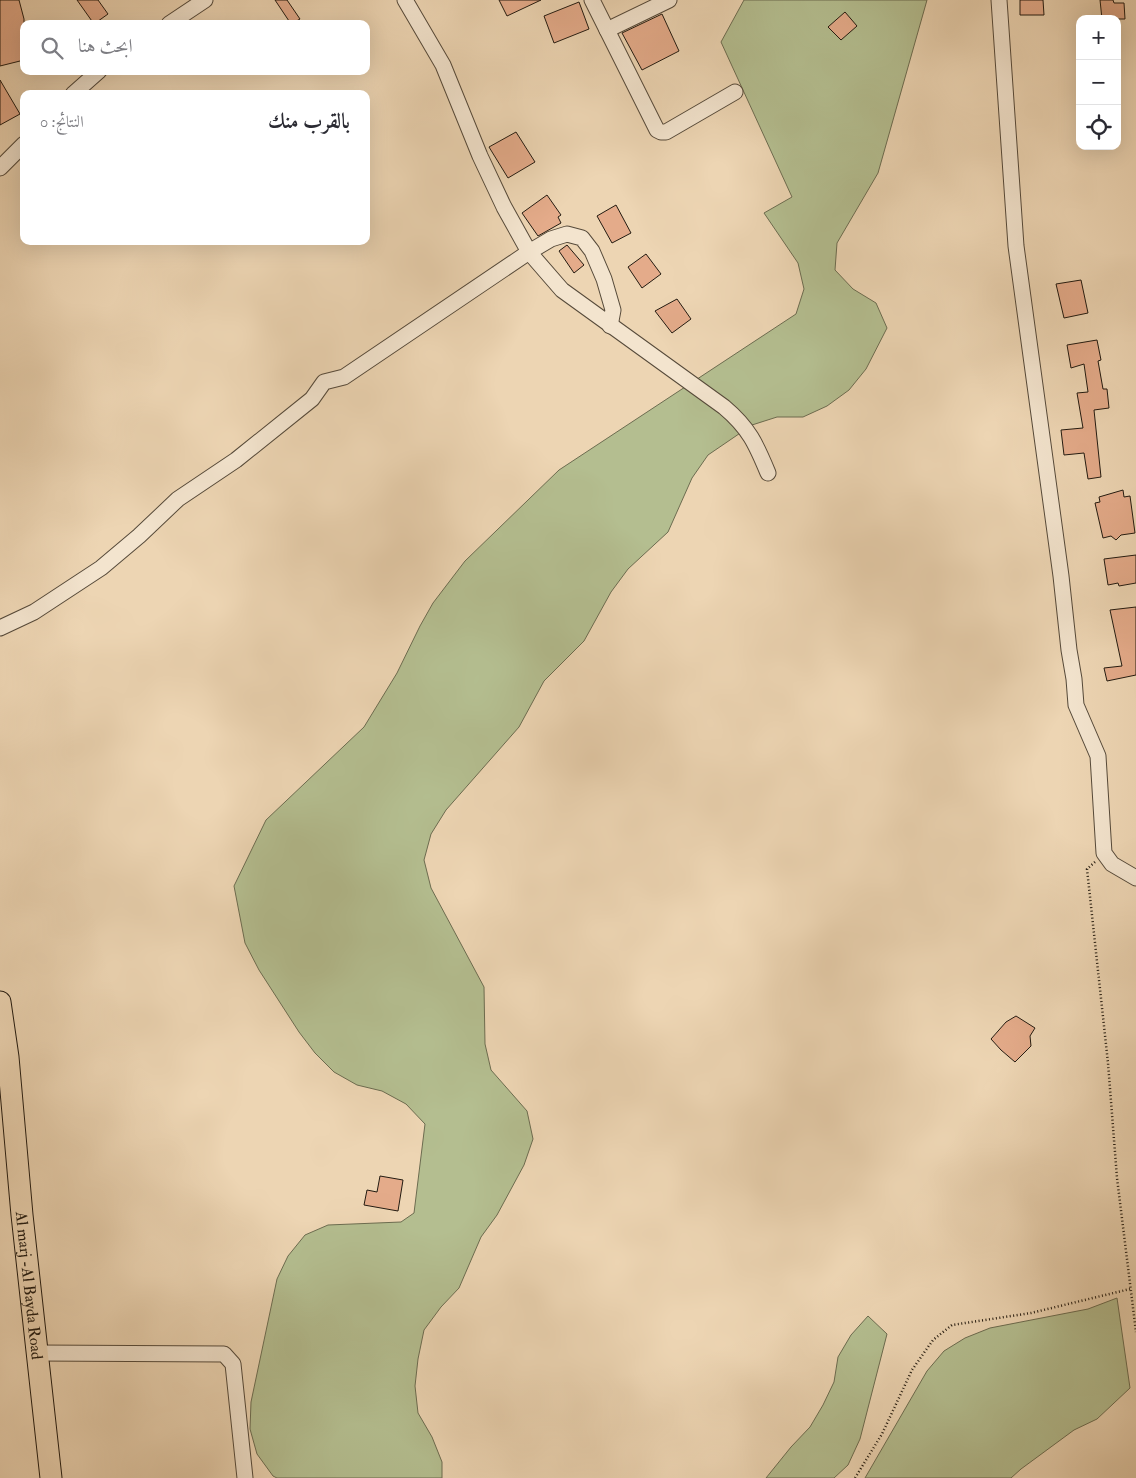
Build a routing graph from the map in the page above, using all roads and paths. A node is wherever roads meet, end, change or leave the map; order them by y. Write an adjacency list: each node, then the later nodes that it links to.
1 (206, 0): 6 (street)
2 (405, 0): 13 (street)
3 (592, 0): 7 (street)
4 (669, 0): 7 (street)
5 (999, 0): 17 (street)
6 (175, 20)
7 (607, 30): 10 (street)
8 (95, 75): 9 (street)
9 (78, 90)
10 (735, 92)
11 (20, 148): 12 (street)
12 (0, 168)
13 (529, 252): 14 (street); 14 (street); 16 (street)
14 (610, 326): 15 (street)
15 (768, 473)
16 (0, 628)
17 (1104, 853): 18 (street); 20 (path)
18 (1136, 878)
19 (0, 1002): 22 (highway, Al marj -Al Bayda Road)
20 (1130, 1289): 21 (path); 25 (path)
21 (1136, 1332)
22 (37, 1353): 23 (highway, Al marj -Al Bayda Road); 24 (street)
23 (51, 1478)
24 (245, 1478)
25 (855, 1478)

